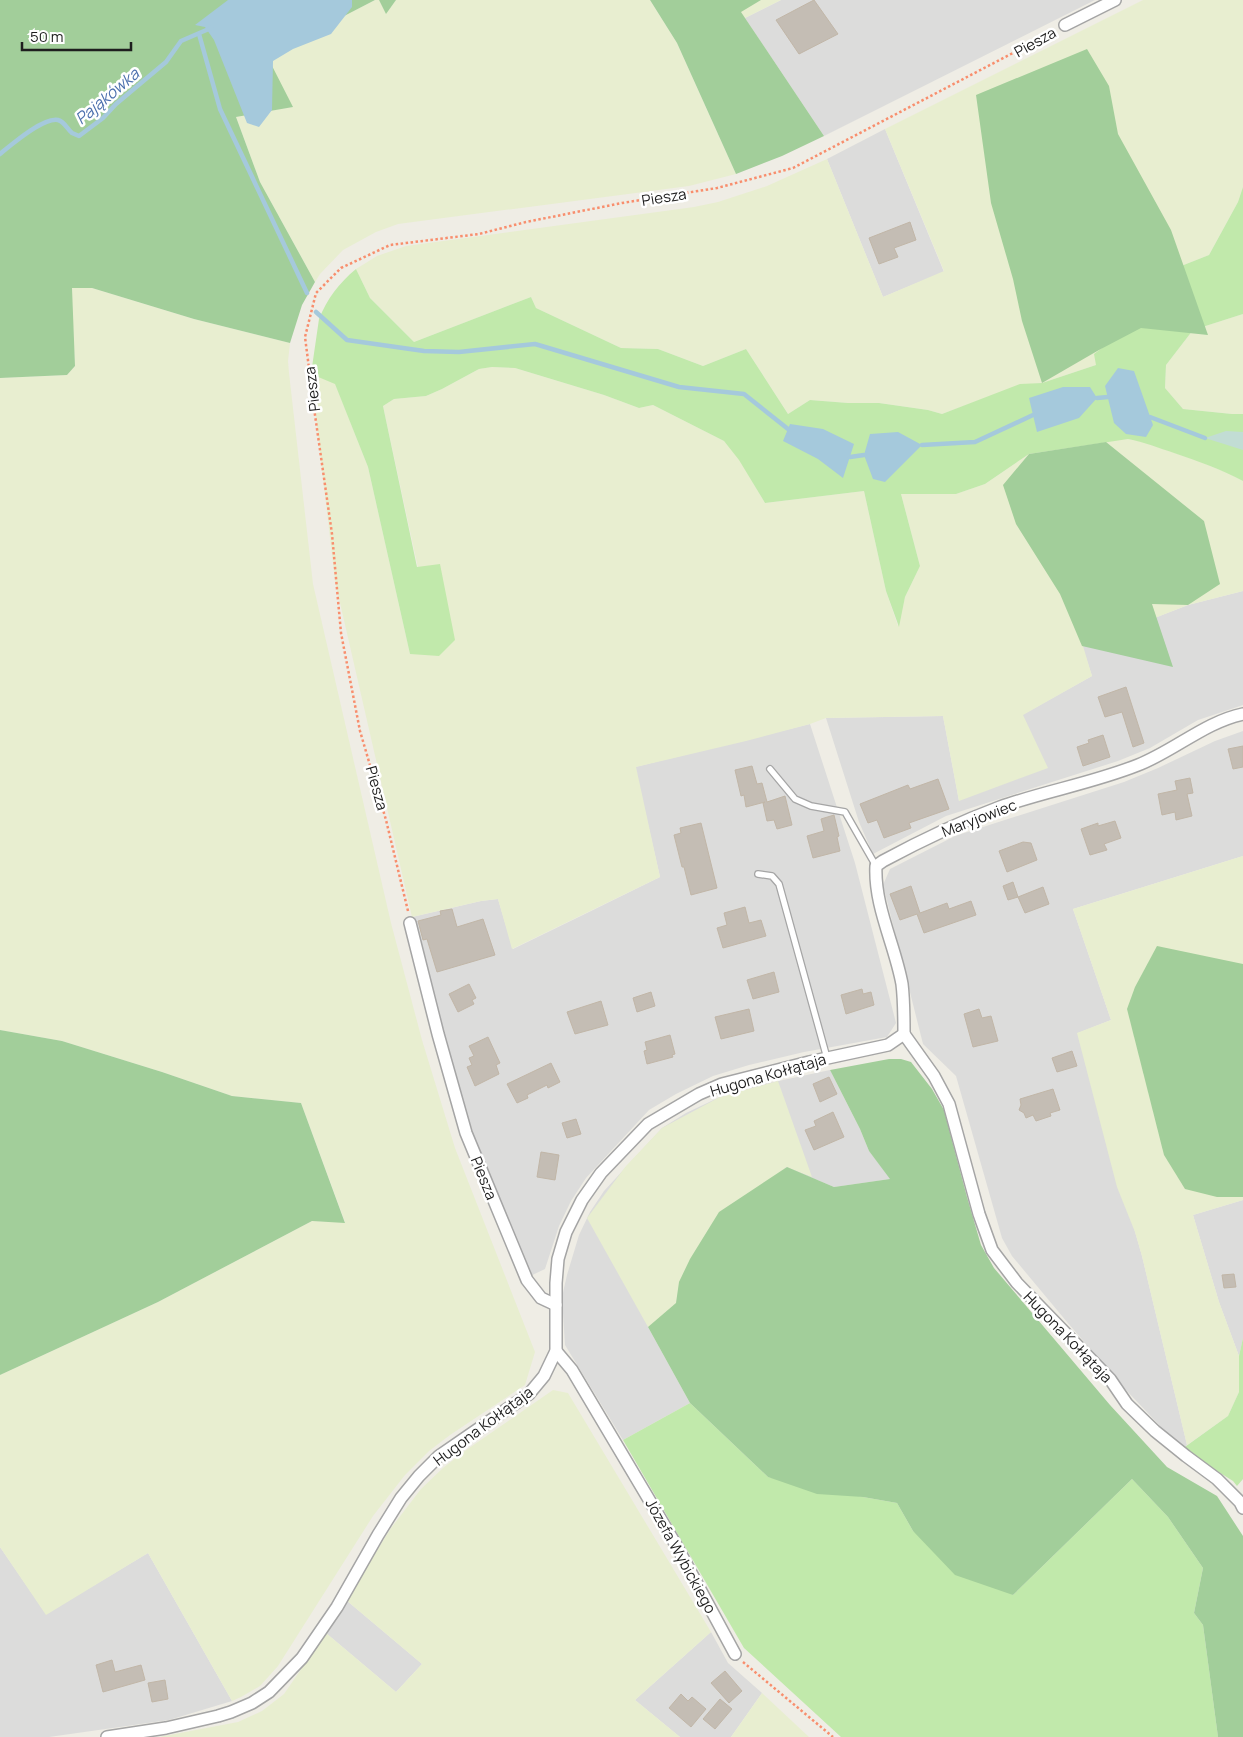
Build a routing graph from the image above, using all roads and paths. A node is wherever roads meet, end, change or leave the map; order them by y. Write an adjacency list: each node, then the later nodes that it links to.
1 (1115, 0): 2 (street, Piesza)
2 (1065, 25): 7 (path, Piesza)
3 (1243, 714): 5 (street, Maryjowiec)
4 (770, 769): 5 (lane)
5 (876, 866): 8 (street)
6 (758, 874): 9 (lane)
7 (410, 923): 10 (street, Piesza)
8 (904, 1034): 9 (street, Hugona Kołłątaja); 12 (street, Hugona Kołłątaja)
9 (827, 1058): 10 (street, Hugona Kołłątaja)
10 (556, 1305): 11 (street, Hugona Kołłątaja)
11 (556, 1351): 13 (street, Józefa Wybickiego); 14 (street, Hugona Kołłątaja)
12 (1243, 1508)
13 (734, 1654): 15 (path)
14 (107, 1737)
15 (833, 1737)

